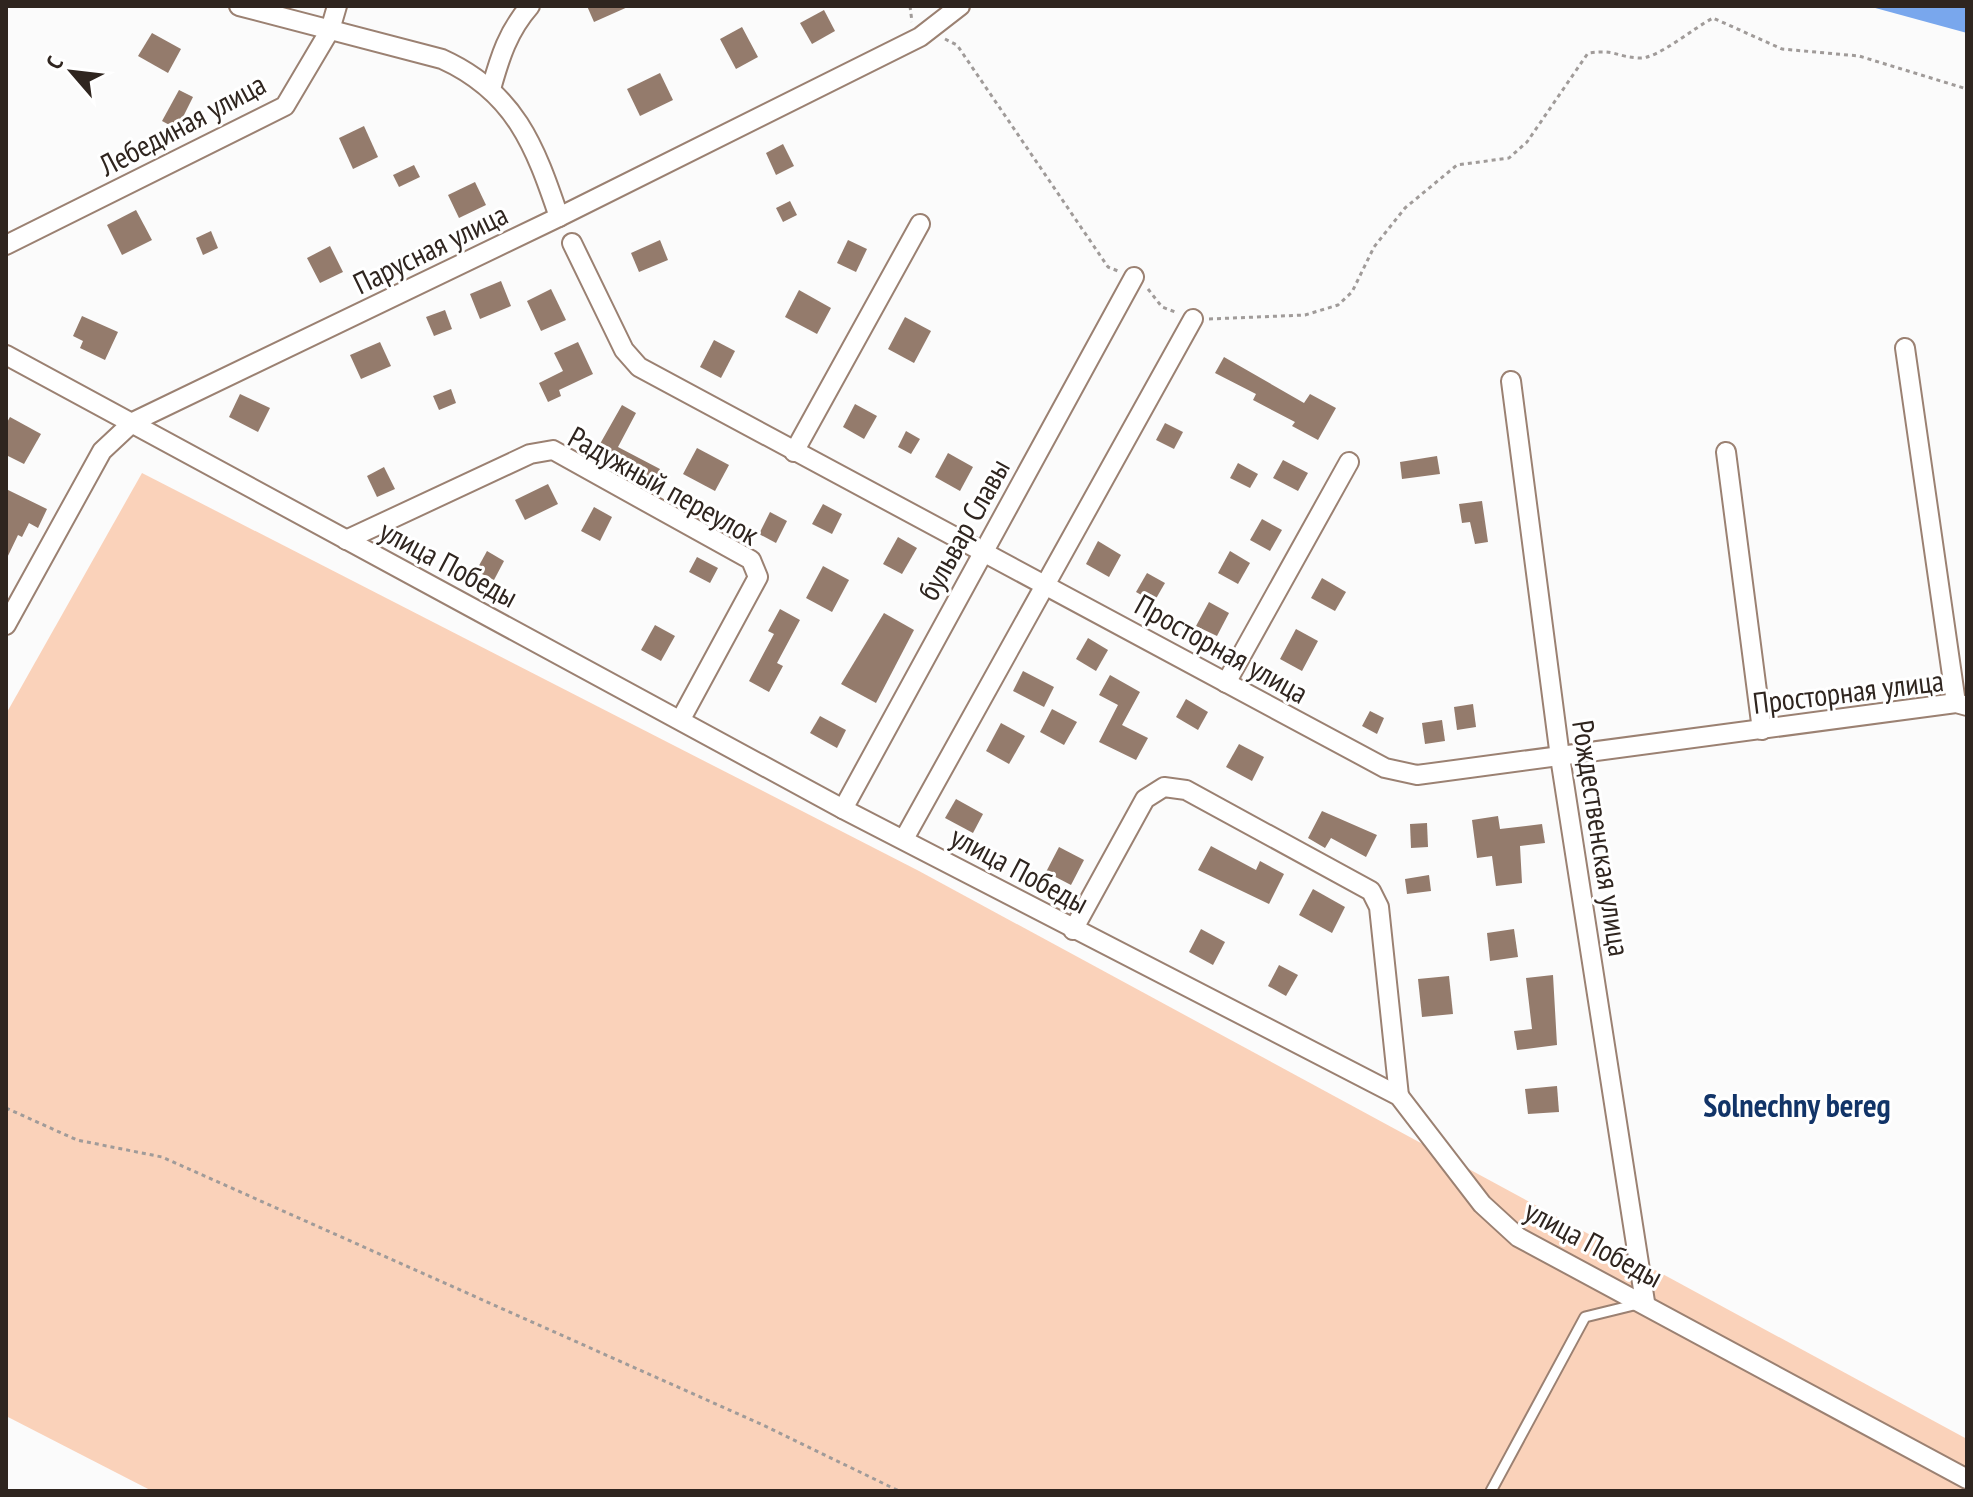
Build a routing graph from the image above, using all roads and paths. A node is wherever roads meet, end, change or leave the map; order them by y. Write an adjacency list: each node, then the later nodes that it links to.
1 (239, 6): 6 (street)
2 (337, 6): 6 (street, Лебединая улица)
3 (530, 6): 8 (street)
4 (910, 6): 7 (path)
5 (960, 6): 7 (street, Парусная улица)
6 (330, 30): 8 (street); 13 (street, Лебединая улица)
7 (920, 37): 10 (street, Парусная улица); 14 (path)
8 (491, 89): 10 (street)
9 (1967, 89): 15 (path)
10 (559, 217): 19 (street, Парусная улица)
11 (920, 224): 20 (street)
12 (572, 243): 20 (street, Просторная улица)
13 (6, 245)
14 (1134, 277): 15 (path); 24 (street, бульвар Славы)
15 (1193, 319): 25 (street)
16 (1905, 348): 28 (street)
17 (6, 355): 19 (street, улица Победы)
18 (1511, 381): 31 (street, Рождественская улица)
19 (133, 422): 23 (street, улица Победы); 26 (street, Парусная улица)
20 (794, 452): 24 (street, Просторная улица)
21 (1726, 452): 30 (street)
22 (1349, 462): 27 (street)
23 (346, 540): 29 (street, улица Победы); 29 (street, Радужный переулок)
24 (983, 550): 25 (street, Просторная улица); 32 (street, бульвар Славы)
25 (1045, 584): 27 (street, Просторная улица); 33 (street)
26 (6, 625)
27 (1226, 683): 31 (street, Просторная улица)
28 (1962, 705): 30 (street, Просторная улица)
29 (681, 719): 32 (street, улица Победы)
30 (1762, 730): 31 (street, Просторная улица)
31 (1560, 757): 37 (street, Рождественская улица)
32 (843, 809): 33 (street, улица Победы)
33 (904, 839): 34 (street, улица Победы)
34 (1073, 930): 35 (street, улица Победы); 35 (street)
35 (1399, 1096): 37 (street, улица Победы)
36 (6, 1108): 39 (path)
37 (1645, 1302): 38 (street, улица Победы); 40 (lane)
38 (1967, 1479)
39 (899, 1491)
40 (1491, 1491)

